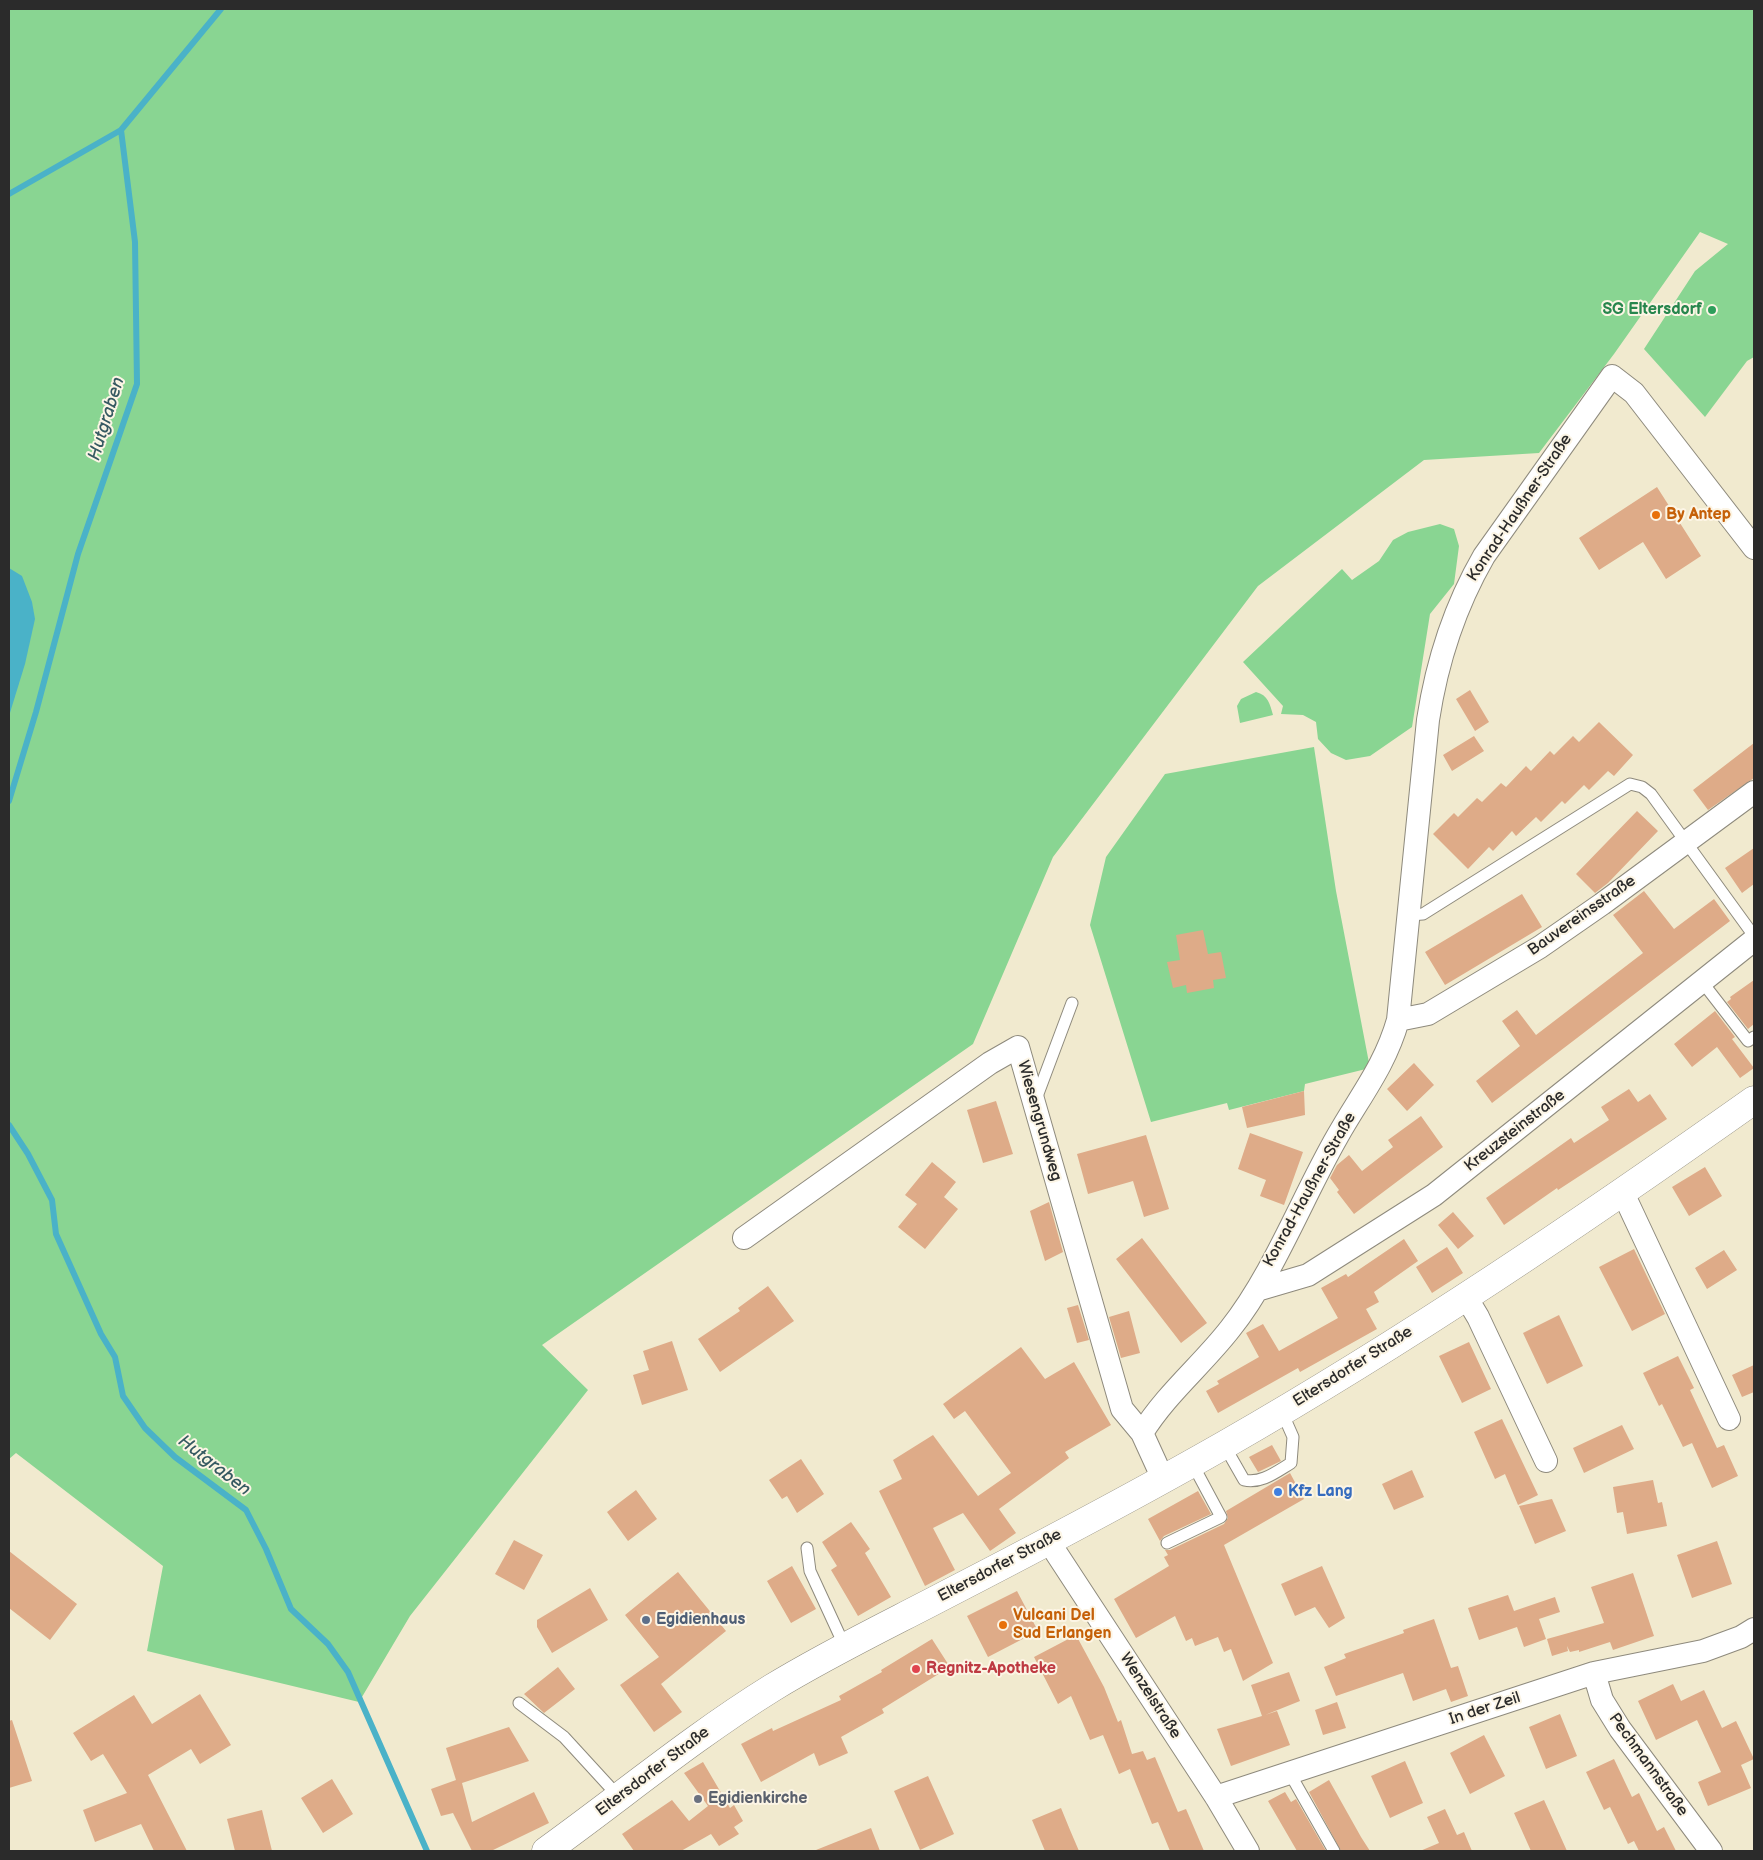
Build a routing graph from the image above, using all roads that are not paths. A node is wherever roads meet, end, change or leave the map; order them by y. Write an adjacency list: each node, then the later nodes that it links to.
1 (1754, 548): 4 (street, Konrad-Haußner-Straße)
2 (1754, 792): 3 (street, Bauvereinsstraße)
3 (1686, 841): 4 (lane); 5 (lane); 9 (street, Bauvereinsstraße)
4 (1408, 915): 9 (street, Konrad-Haußner-Straße)
5 (1754, 936)
6 (1754, 940): 7 (street, Kreuzsteinstraße)
7 (1703, 983): 10 (lane); 15 (street, Kreuzsteinstraße)
8 (1072, 1003): 12 (lane)
9 (1398, 1020): 15 (street, Konrad-Haußner-Straße)
10 (1754, 1037)
11 (1754, 1100): 13 (street, Eltersdorfer Straße)
12 (1035, 1103): 14 (street, Wiesengrundweg); 19 (street, Wiesengrundweg)
13 (1623, 1193): 16 (street, Eltersdorfer Straße); 18 (street)
14 (744, 1238)
15 (1256, 1290): 19 (street, Konrad-Haußner-Straße)
16 (1466, 1298): 17 (street, Eltersdorfer Straße); 21 (street)
17 (1282, 1412): 20 (street, Eltersdorfer Straße); 20 (lane)
18 (1729, 1419)
19 (1142, 1433): 23 (street, Wiesengrundweg)
20 (1224, 1445): 22 (street, Eltersdorfer Straße)
21 (1546, 1461)
22 (1192, 1463): 23 (street, Eltersdorfer Straße); 25 (lane)
23 (1163, 1479): 24 (street, Eltersdorfer Straße)
24 (1049, 1542): 28 (street, Eltersdorfer Straße); 33 (street, Wenzelstraße)
25 (1167, 1543)
26 (807, 1548): 28 (lane)
27 (1754, 1628): 29 (street, In der Zeil)
28 (845, 1647): 32 (street, Eltersdorfer Straße)
29 (1594, 1673): 31 (street, In der Zeil); 38 (street, Pechmannstraße)
30 (519, 1703): 32 (lane)
31 (1289, 1772): 33 (street, In der Zeil); 37 (lane)
32 (619, 1797): 34 (street, Eltersdorfer Straße)
33 (1216, 1797): 36 (street, Wenzelstraße)
34 (571, 1842): 35 (street, Eltersdorfer Straße)
35 (546, 1851)
36 (1248, 1851)
37 (1334, 1851)
38 (1712, 1851)

